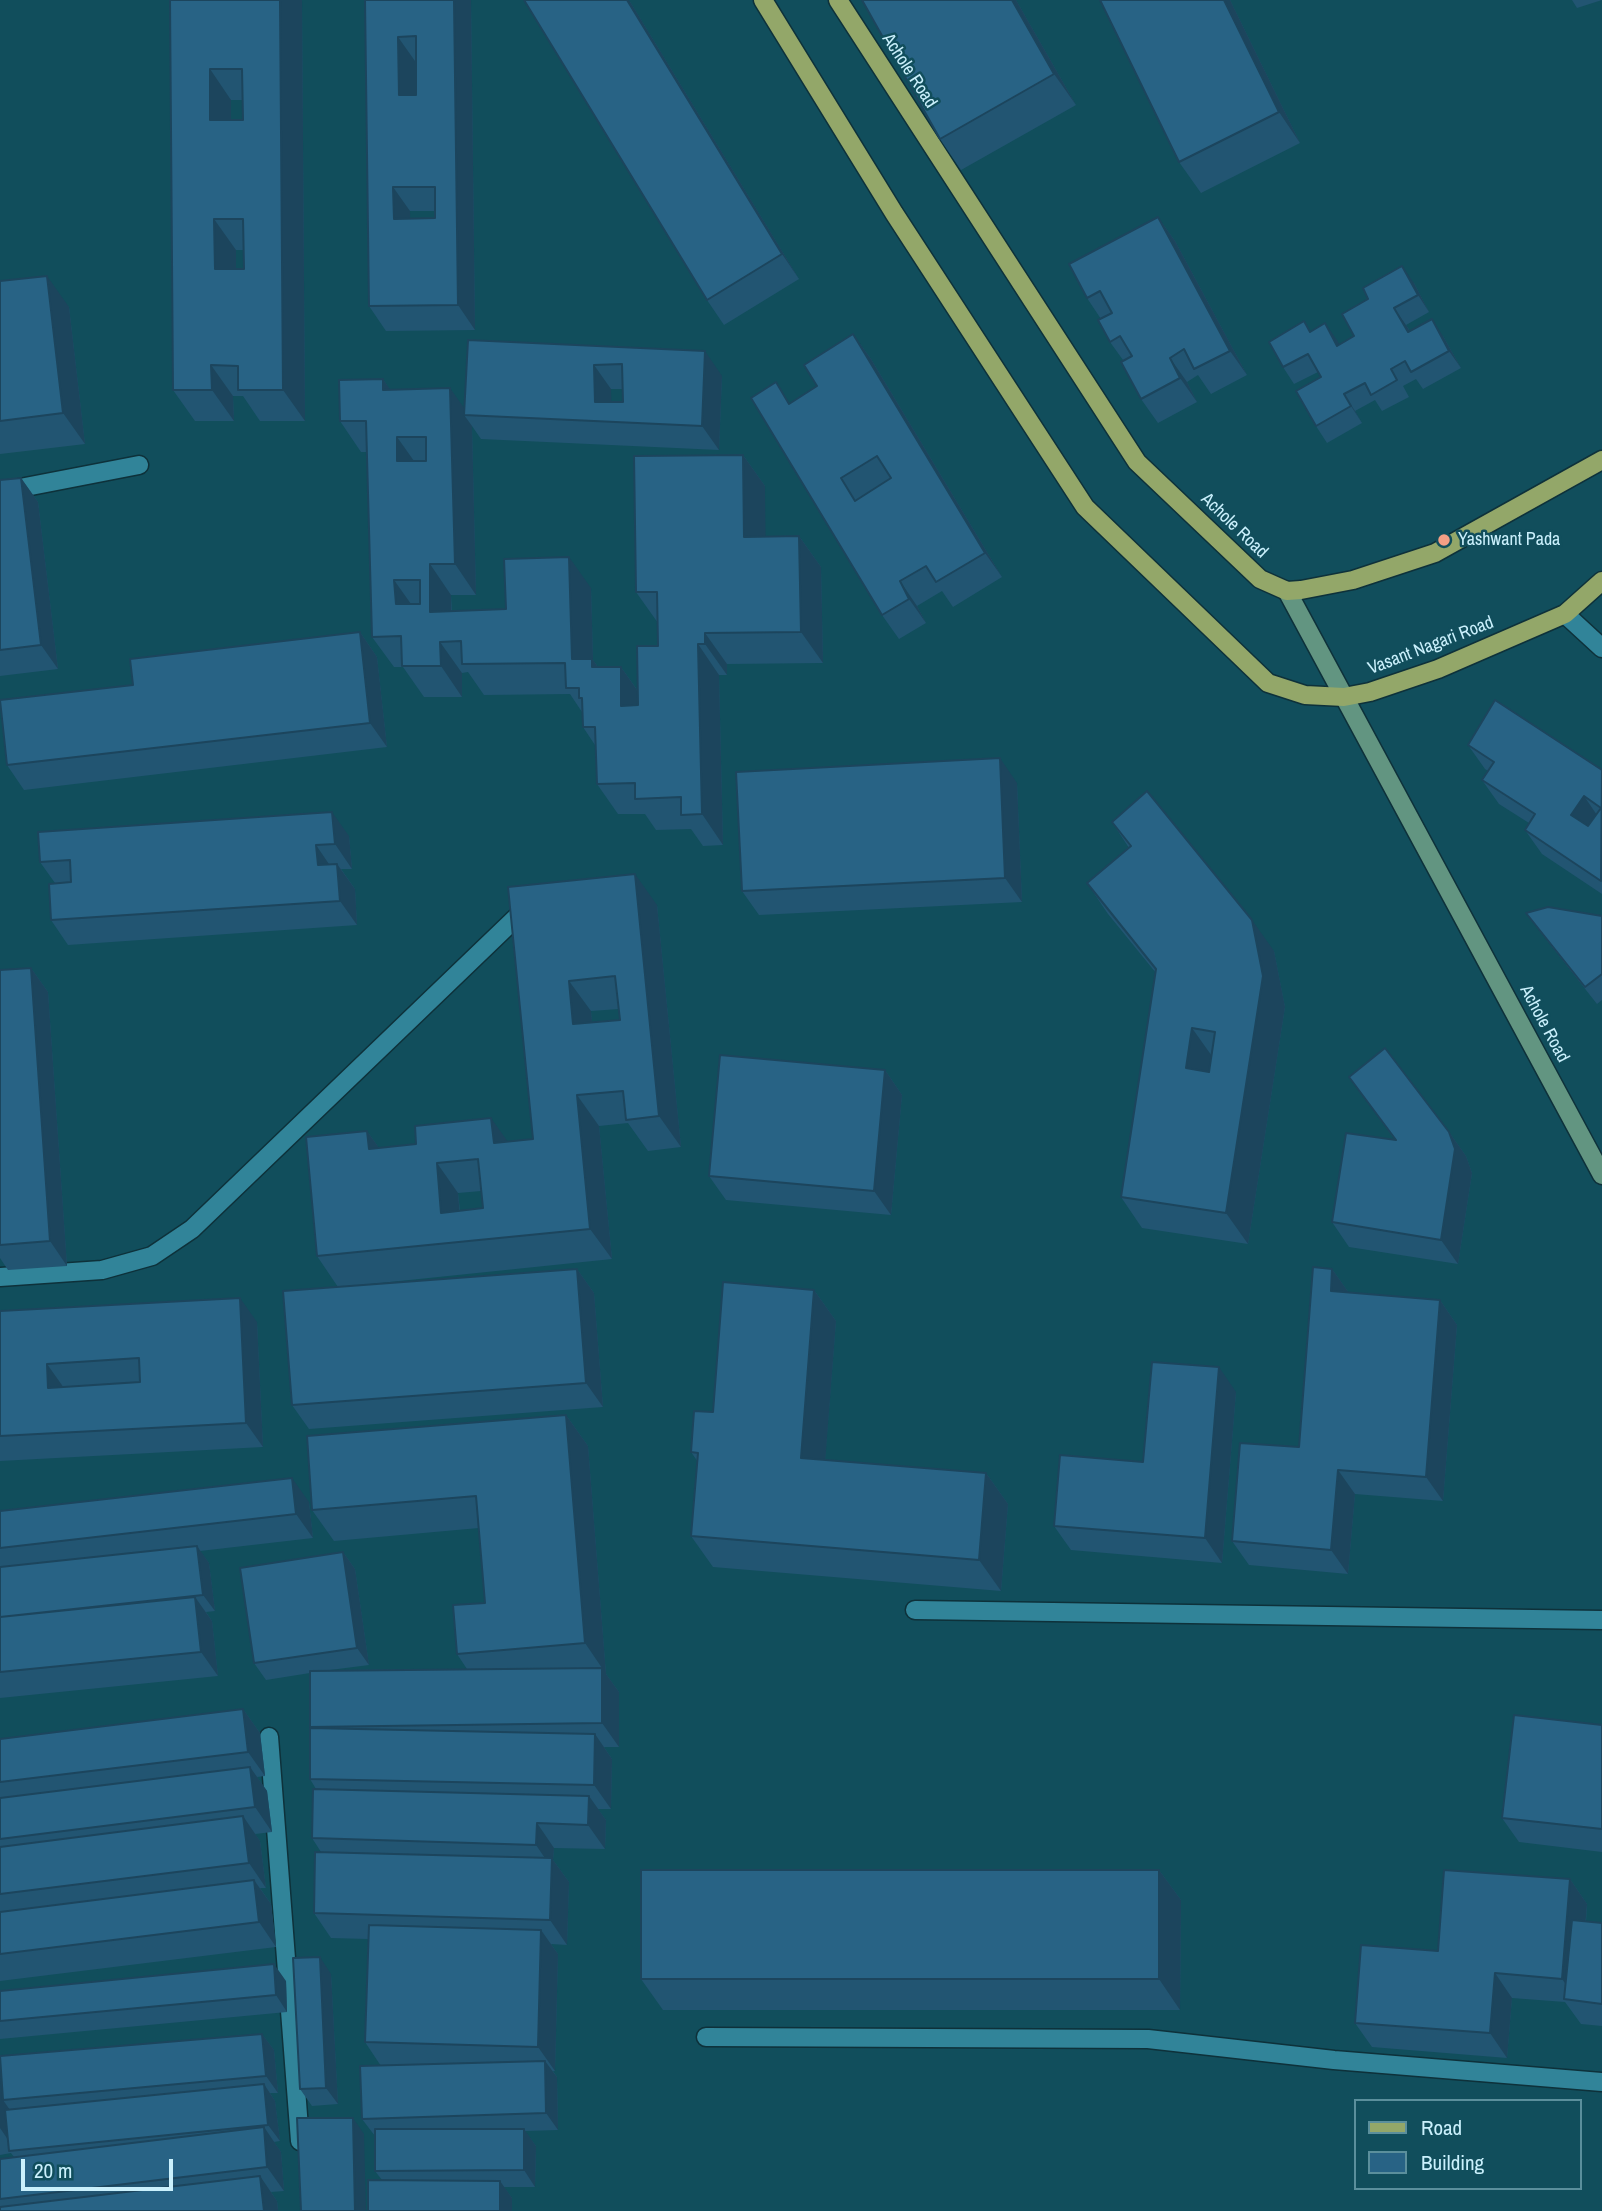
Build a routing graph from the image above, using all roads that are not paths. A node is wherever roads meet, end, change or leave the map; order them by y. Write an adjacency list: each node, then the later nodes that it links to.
1 (763, 0): 10 (main road, Vasant Nagari Road)
2 (838, 0): 7 (main road, Achole Road)
3 (1602, 460): 7 (main road)
4 (139, 465): 5 (street)
5 (0, 492)
6 (1602, 581): 8 (main road, Vasant Nagari Road)
7 (1287, 591): 10 (street, Achole Road)
8 (1565, 614): 9 (street); 10 (main road, Vasant Nagari Road)
9 (1602, 648)
10 (1344, 697): 12 (street, Achole Road)
11 (524, 910): 13 (street)
12 (1602, 1175)
13 (0, 1277)
14 (915, 1610): 15 (street)
15 (1602, 1620)
16 (269, 1737): 19 (street)
17 (706, 2037): 18 (street)
18 (1602, 2082)
19 (301, 2156)

